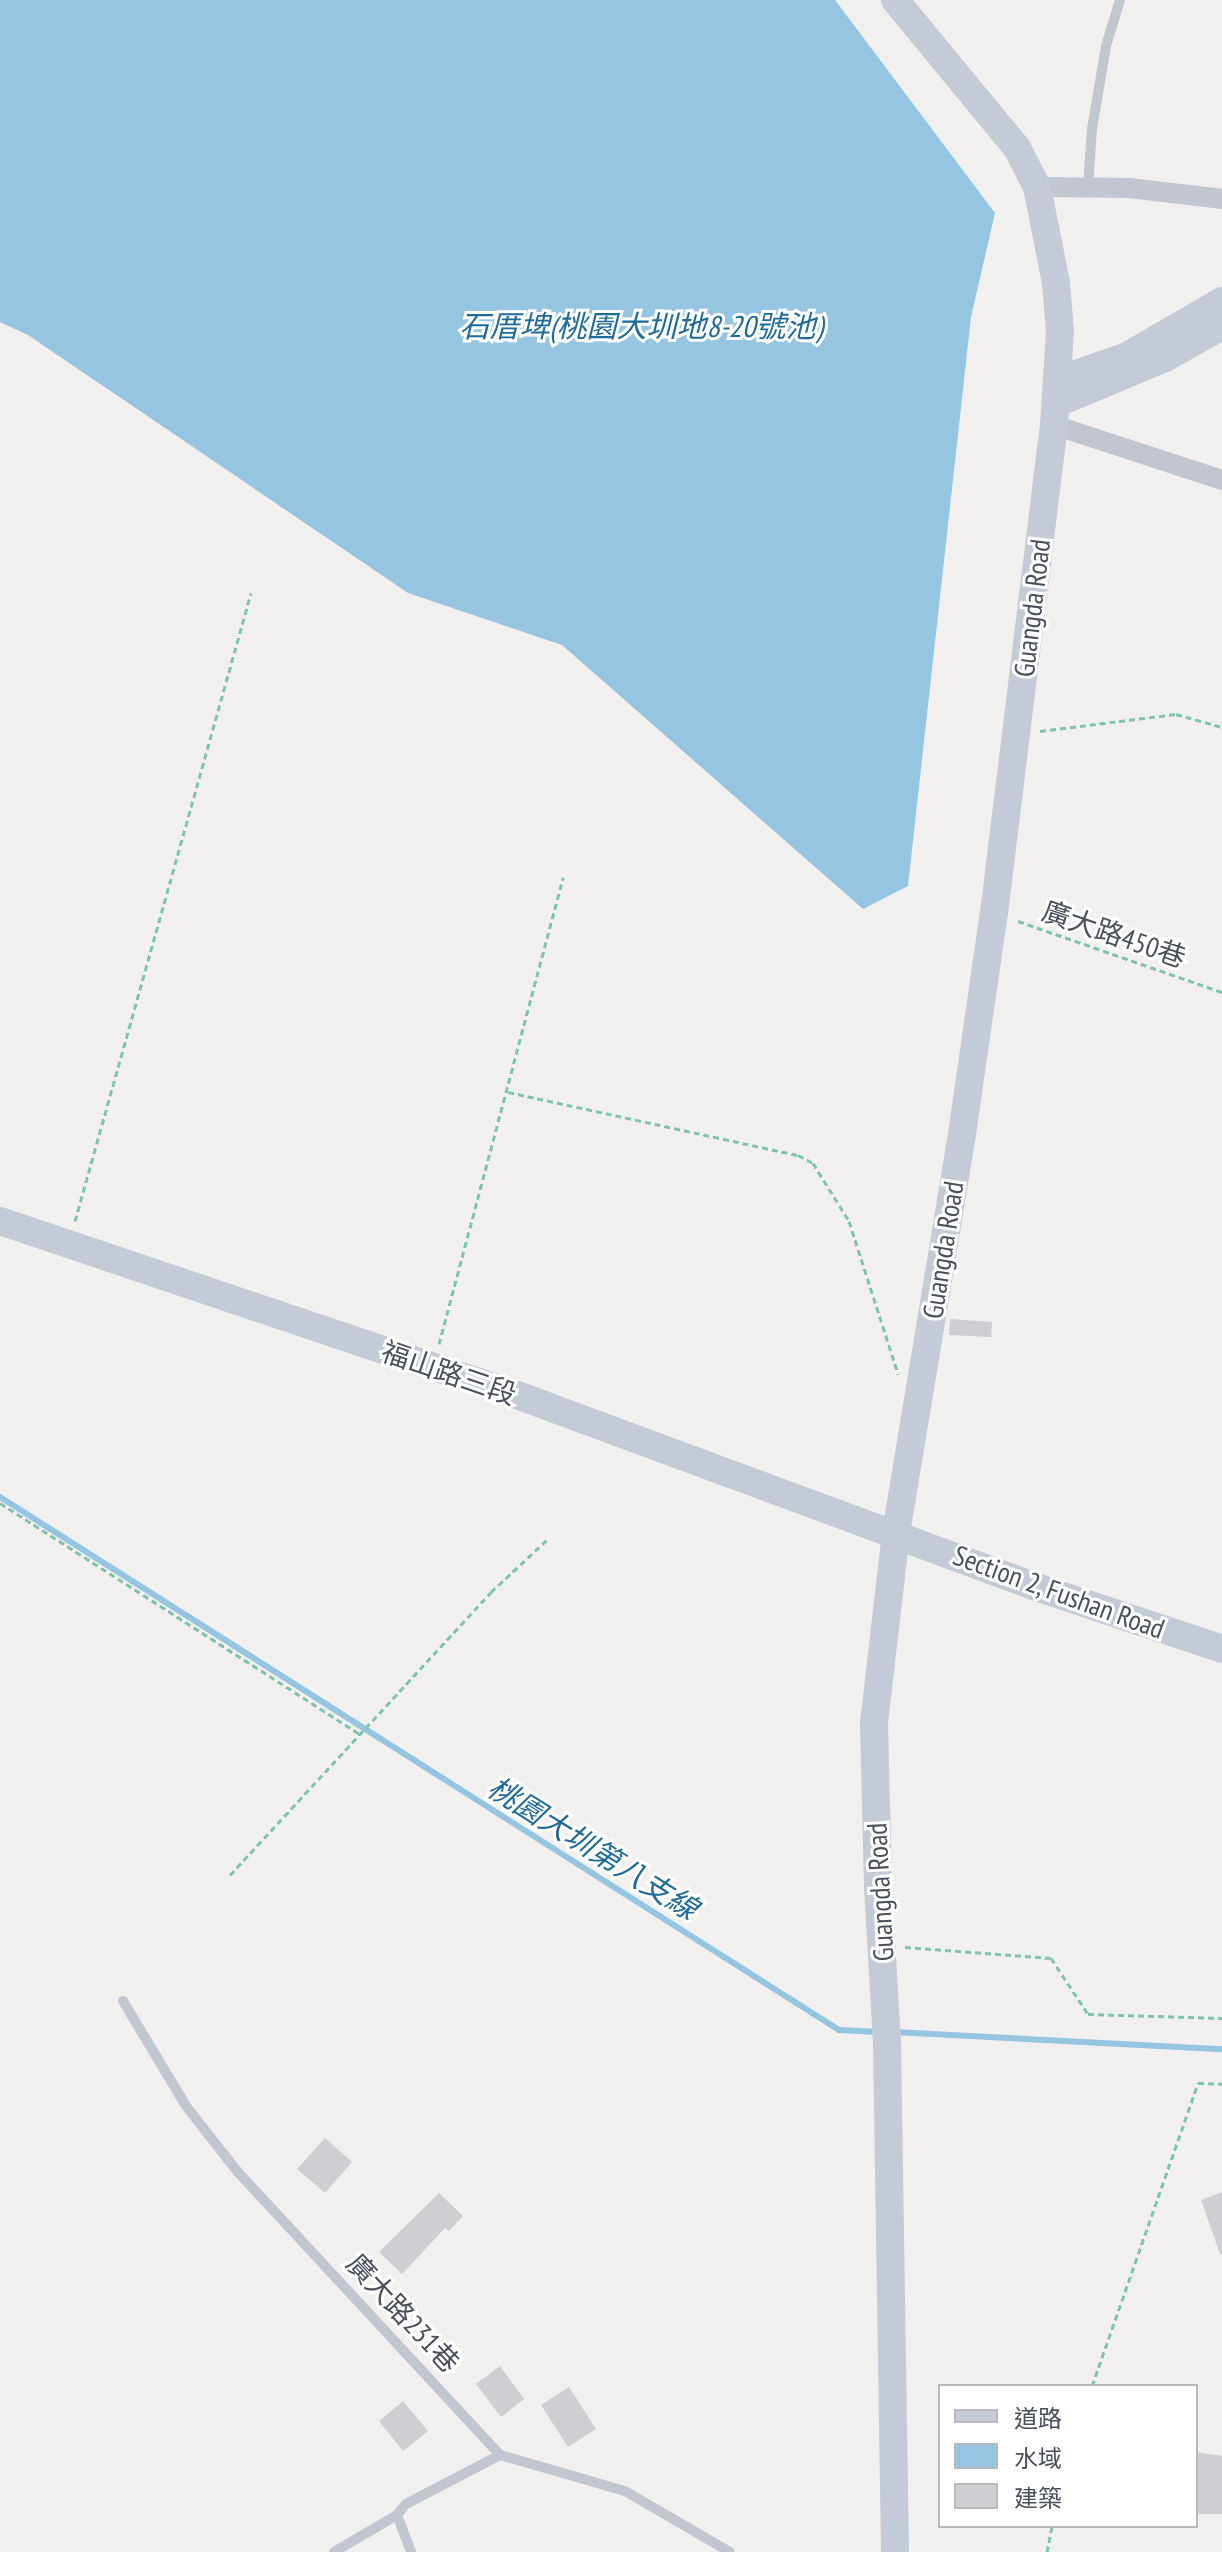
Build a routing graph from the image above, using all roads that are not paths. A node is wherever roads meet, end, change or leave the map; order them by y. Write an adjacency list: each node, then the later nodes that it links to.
1 (895, 0): 4 (street, Guangda Road)
2 (1120, 0): 3 (lane)
3 (1088, 186): 4 (street); 5 (street)
4 (1037, 187): 8 (street, Guangda Road)
5 (1222, 199)
6 (1222, 301): 8 (street)
7 (1222, 326): 8 (street)
8 (1057, 403): 9 (street); 11 (street, Guangda Road)
9 (1222, 480)
10 (0, 1221): 11 (street, 福山路三段)
11 (896, 1533): 12 (street, Section 2, Fushan Road); 19 (street, Guangda Road)
12 (1222, 1649)
13 (123, 2001): 14 (lane, 廣大路231巷)
14 (500, 2455): 15 (lane); 18 (lane)
15 (397, 2515): 16 (lane); 17 (lane)
16 (334, 2552)
17 (411, 2552)
18 (730, 2552)
19 (895, 2552)

